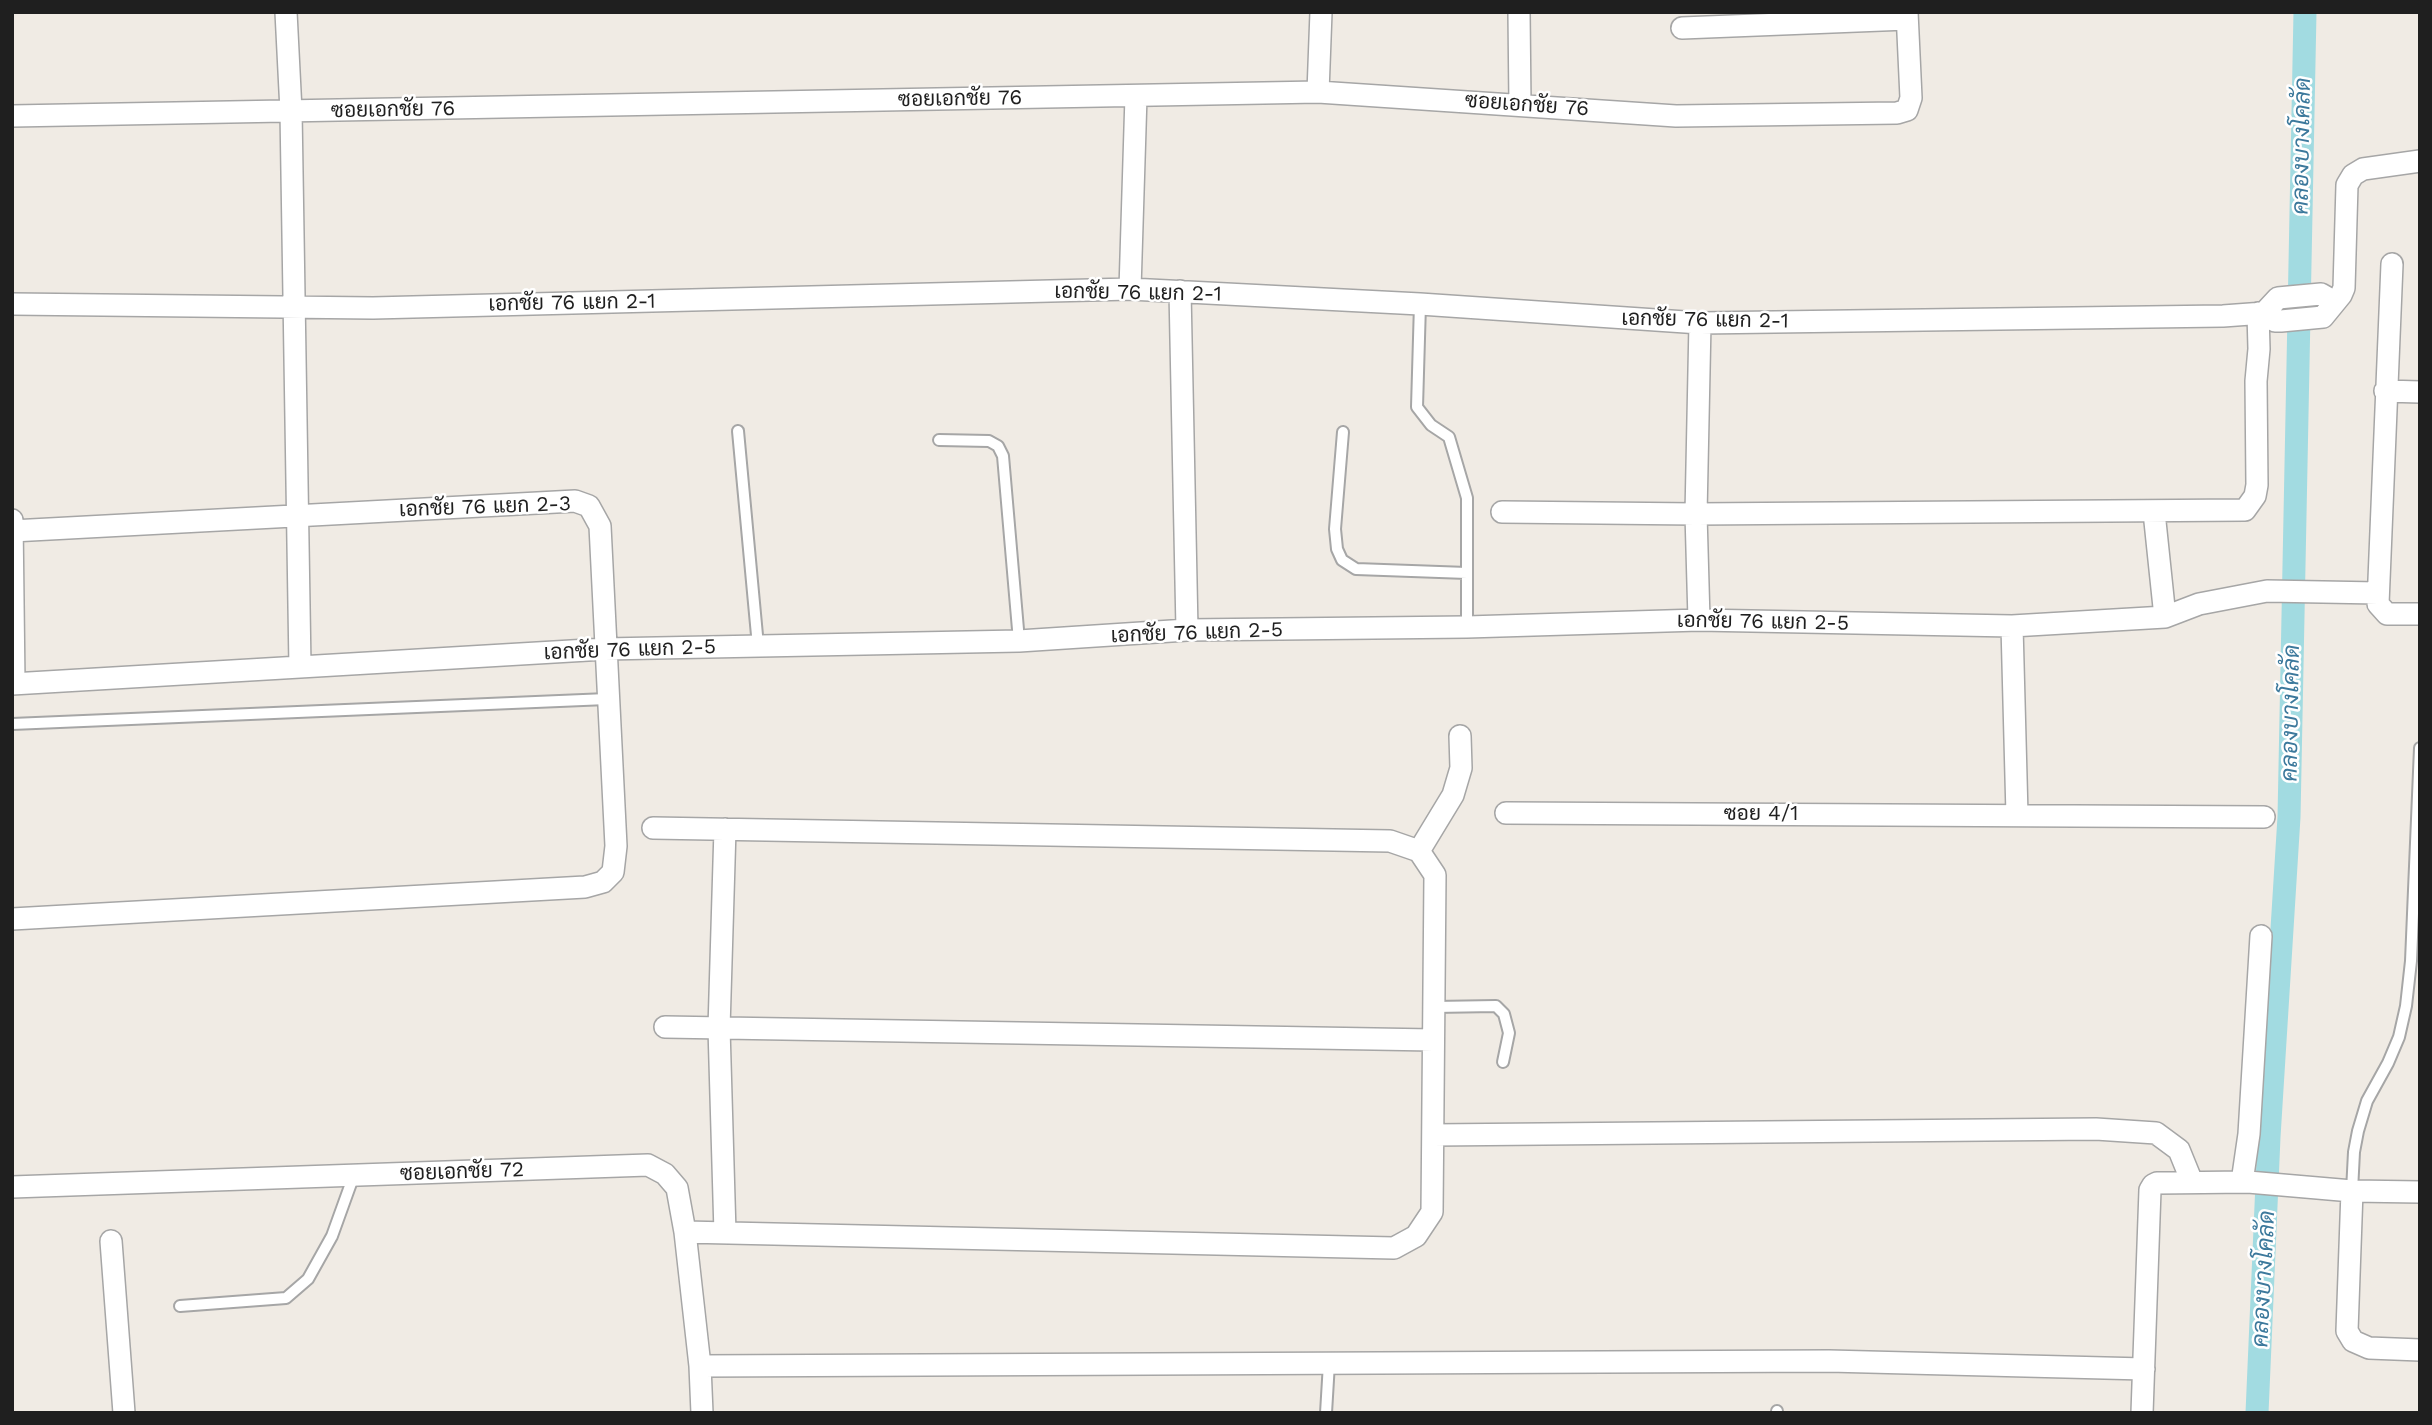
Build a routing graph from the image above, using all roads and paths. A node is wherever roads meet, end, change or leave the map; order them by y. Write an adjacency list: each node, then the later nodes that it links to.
1 (286, 12): 9 (street)
2 (1321, 12): 6 (street)
3 (1519, 12): 8 (street)
4 (1907, 16): 5 (street); 8 (street, ซอยเอกชัย 76)
5 (1682, 28)
6 (1318, 92): 7 (street, ซอยเอกชัย 76); 8 (street, ซอยเอกชัย 76)
7 (1136, 96): 9 (street, ซอยเอกชัย 76); 13 (street)
8 (1520, 104)
9 (291, 111): 10 (street, ซอยเอกชัย 76); 17 (street)
10 (12, 116)
11 (2420, 162): 18 (street, เอกชัย 76 แยก 2-1)
12 (2392, 264): 20 (street)
13 (1130, 289): 14 (street, เอกชัย 76 แยก 2-1); 17 (street, เอกชัย 76 แยก 2-1)
14 (1180, 291): 16 (street, เอกชัย 76 แยก 2-1); 38 (street)
15 (12, 304): 17 (street, เอกชัย 76 แยก 2-1)
16 (1420, 304): 19 (street, เอกชัย 76 แยก 2-1); 31 (lane)
17 (293, 309): 28 (street)
18 (2270, 311): 19 (street, เอกชัย 76 แยก 2-1); 26 (street)
19 (1700, 323): 27 (street)
20 (2385, 391): 21 (street); 32 (street)
21 (2420, 392)
22 (738, 430): 40 (lane)
23 (1343, 432): 31 (lane)
24 (939, 440): 39 (lane)
25 (1502, 512): 27 (street)
26 (2154, 512): 27 (street); 34 (street)
27 (1696, 514): 35 (street)
28 (299, 516): 30 (street, เอกชัย 76 แยก 2-3); 41 (street, เอกชัย 76 แยก 2-3); 42 (street)
29 (12, 518): 30 (street)
30 (13, 531): 43 (street)
31 (1467, 573): 37 (lane)
32 (2378, 593): 33 (street); 34 (street, เอกชัย 76 แยก 2-5)
33 (2420, 614)
34 (2165, 617): 36 (street, เอกชัย 76 แยก 2-5)
35 (1699, 620): 36 (street, เอกชัย 76 แยก 2-5); 37 (street, เอกชัย 76 แยก 2-5)
36 (2012, 626): 49 (street)
37 (1467, 627): 38 (street, เอกชัย 76 แยก 2-5)
38 (1187, 630): 39 (street, เอกชัย 76 แยก 2-5)
39 (1019, 641): 40 (street, เอกชัย 76 แยก 2-5)
40 (758, 646): 41 (street, เอกชัย 76 แยก 2-5)
41 (605, 649): 42 (street, เอกชัย 76 แยก 2-5); 44 (street, เอกชัย 76 แยก 2-3)
42 (300, 667): 43 (street, เอกชัย 76 แยก 2-5)
43 (13, 683)
44 (607, 699): 45 (lane); 54 (street, เอกชัย 76 แยก 2-3)
45 (12, 724)
46 (1460, 736): 53 (street)
47 (2420, 748): 66 (lane)
48 (1506, 813): 49 (street, ซอย 4/1)
49 (2017, 815): 50 (street, ซอย 4/1)
50 (2264, 817)
51 (653, 828): 52 (street)
52 (725, 829): 53 (street); 58 (street)
53 (1419, 851): 56 (street)
54 (12, 919)
55 (2261, 936): 64 (street)
56 (1434, 1007): 59 (street); 60 (lane)
57 (665, 1027): 58 (street)
58 (719, 1028): 59 (street); 69 (street)
59 (1433, 1040): 61 (street)
60 (1503, 1062)
61 (1433, 1135): 63 (street); 69 (street)
62 (354, 1175): 65 (street, ซอยเอกชัย 72); 68 (street, ซอยเอกชัย 72); 71 (lane)
63 (2192, 1182): 64 (street); 75 (street)
64 (2245, 1182): 66 (street)
65 (12, 1187)
66 (2352, 1191): 67 (street); 72 (street)
67 (2420, 1192)
68 (685, 1232): 69 (street); 74 (street, ซอยเอกชัย 72)
69 (725, 1233)
70 (111, 1241): 76 (street)
71 (180, 1306)
72 (2420, 1350)
73 (1329, 1363): 74 (street); 75 (street); 78 (lane)
74 (700, 1366): 77 (street, ซอยเอกชัย 72)
75 (2144, 1370): 79 (street)
76 (124, 1413)
77 (702, 1413)
78 (1326, 1413)
79 (2142, 1413)

